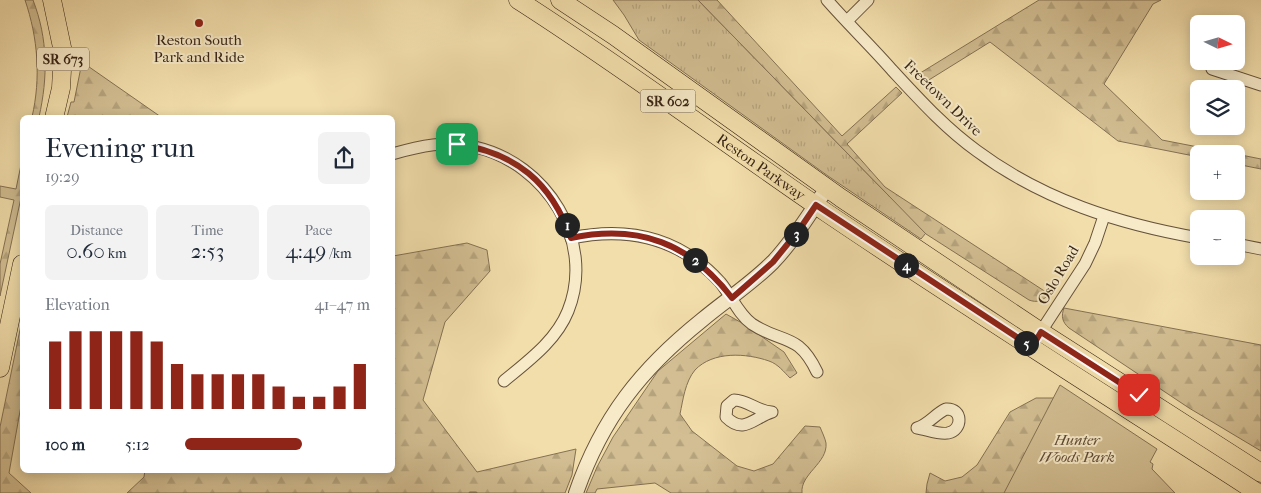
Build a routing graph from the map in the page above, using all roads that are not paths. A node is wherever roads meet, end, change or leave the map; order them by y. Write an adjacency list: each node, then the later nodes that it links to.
1 (52, 0): 9 (main road, SR 673)
2 (518, 0): 12 (main road, Reston Parkway / SR 602)
3 (560, 0): 11 (main road, Reston Parkway / SR 602)
4 (827, 0): 6 (street, Freetown Drive)
5 (868, 0): 6 (street)
6 (847, 21): 13 (street, Freetown Drive)
7 (1215, 70): 8 (street)
8 (1261, 85)
9 (55, 115)
10 (395, 153): 15 (street)
11 (827, 188): 12 (street); 21 (main road, Reston Parkway / SR 602)
12 (816, 205): 19 (street); 22 (main road, Reston Parkway / SR 602)
13 (1104, 216): 14 (street, Freetown Drive); 21 (street, Oslo Road)
14 (1190, 236)
15 (571, 238): 19 (street); 25 (street)
16 (1245, 245): 17 (street)
17 (1261, 248)
18 (20, 278): 20 (main road)
19 (732, 298): 24 (street); 27 (street)
20 (5, 323): 23 (main road)
21 (1041, 332): 22 (street, Oslo Road); 26 (main road, Reston Parkway / SR 602)
22 (1032, 347): 28 (main road, Reston Parkway / SR 602)
23 (0, 368)
24 (817, 372)
25 (504, 381)
26 (1261, 472)
27 (576, 493)
28 (1258, 493)

